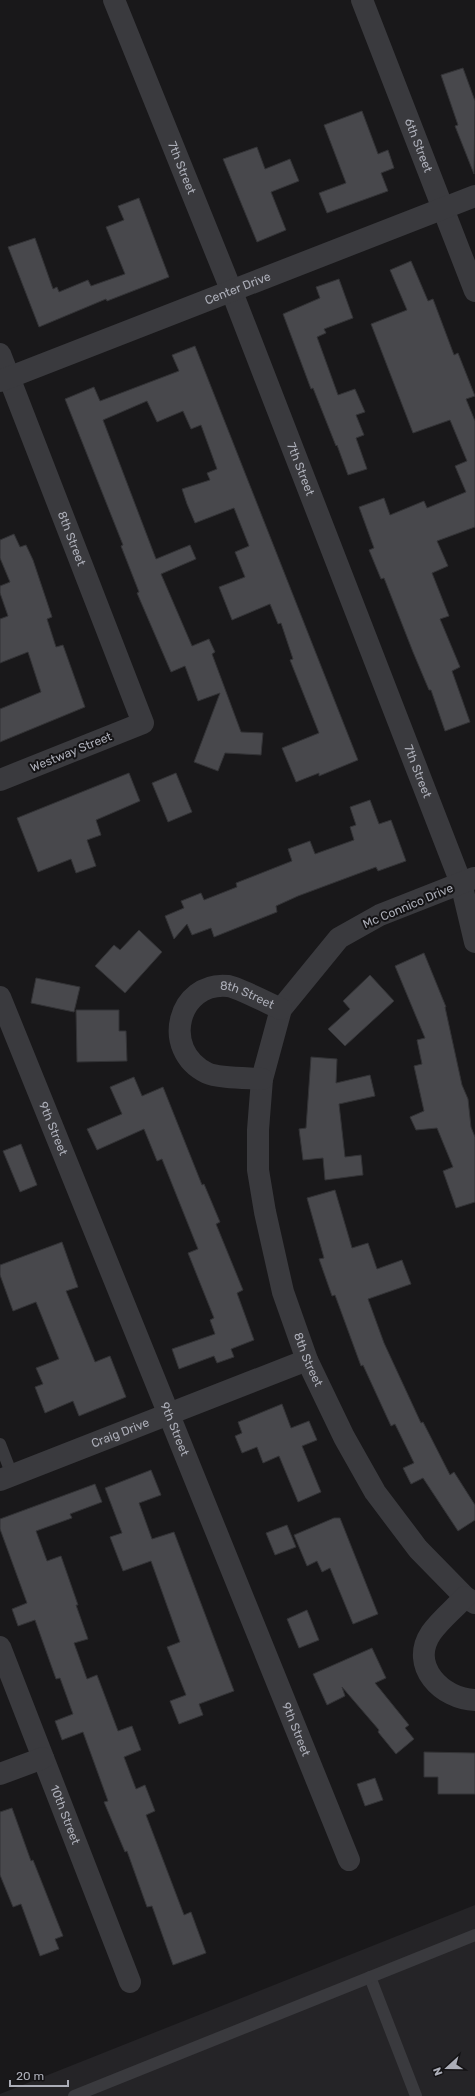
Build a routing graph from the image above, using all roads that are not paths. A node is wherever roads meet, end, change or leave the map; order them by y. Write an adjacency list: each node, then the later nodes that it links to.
1 (114, 0): 6 (street, 7th Street)
2 (362, 0): 4 (street, 6th Street)
3 (475, 196): 4 (street, Center Drive)
4 (443, 209): 5 (street, 6th Street); 6 (street, Center Drive)
5 (475, 291)
6 (232, 292): 8 (street, Center Drive); 11 (street, 7th Street)
7 (0, 354): 8 (street, 8th Street)
8 (5, 379): 9 (street, 8th Street)
9 (143, 723): 10 (street, Westway Street)
10 (0, 780)
11 (468, 881): 12 (street, 7th Street); 14 (street, Mc Connico Drive)
12 (475, 942)
13 (0, 997): 17 (street, 9th Street)
14 (281, 1009): 15 (street, 8th Street); 15 (street, 8th Street)
15 (262, 1079): 16 (street, 8th Street)
16 (307, 1360): 17 (street, Craig Drive); 20 (street, 8th Street)
17 (168, 1414): 19 (street, Craig Drive); 25 (street, 9th Street)
18 (0, 1444): 19 (lane)
19 (6, 1477)
20 (470, 1600): 22 (street, 8th Street)
21 (0, 1647): 23 (street, 10th Street)
22 (475, 1700)
23 (43, 1758): 24 (street); 28 (street, 10th Street)
24 (0, 1774)
25 (349, 1860)
26 (475, 1935): 27 (lane)
27 (370, 1977): 29 (lane); 30 (lane)
28 (130, 1982)
29 (74, 2096)
30 (416, 2096)

